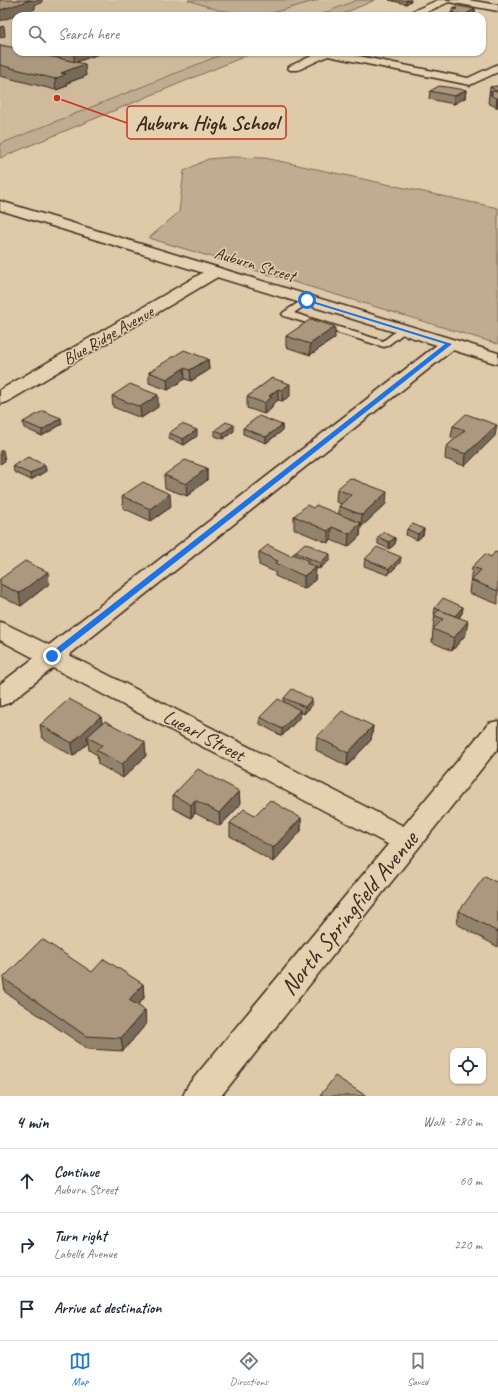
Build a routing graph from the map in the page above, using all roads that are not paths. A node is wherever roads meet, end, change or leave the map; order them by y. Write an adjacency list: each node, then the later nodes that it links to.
1 (446, 0): 4 (street)
2 (451, 0): 3 (street)
3 (498, 8)
4 (419, 12)
5 (320, 56): 8 (street)
6 (348, 56): 7 (street)
7 (498, 67)
8 (294, 68)
9 (0, 205): 10 (street, Auburn Street)
10 (215, 272): 11 (street, Auburn Street); 15 (street, Blue Ridge Avenue)
11 (307, 300): 12 (street, Auburn Street); 12 (lane)
12 (403, 330): 13 (street, Auburn Street)
13 (449, 344): 14 (street, Auburn Street); 17 (street)
14 (498, 359)
15 (0, 398)
16 (0, 630): 17 (street, Luearl Street)
17 (52, 656): 18 (street); 20 (street, Luearl Street)
18 (0, 697)
19 (498, 730): 20 (street, North Springfield Avenue)
20 (407, 841): 21 (street, North Springfield Avenue)
21 (200, 1096)

